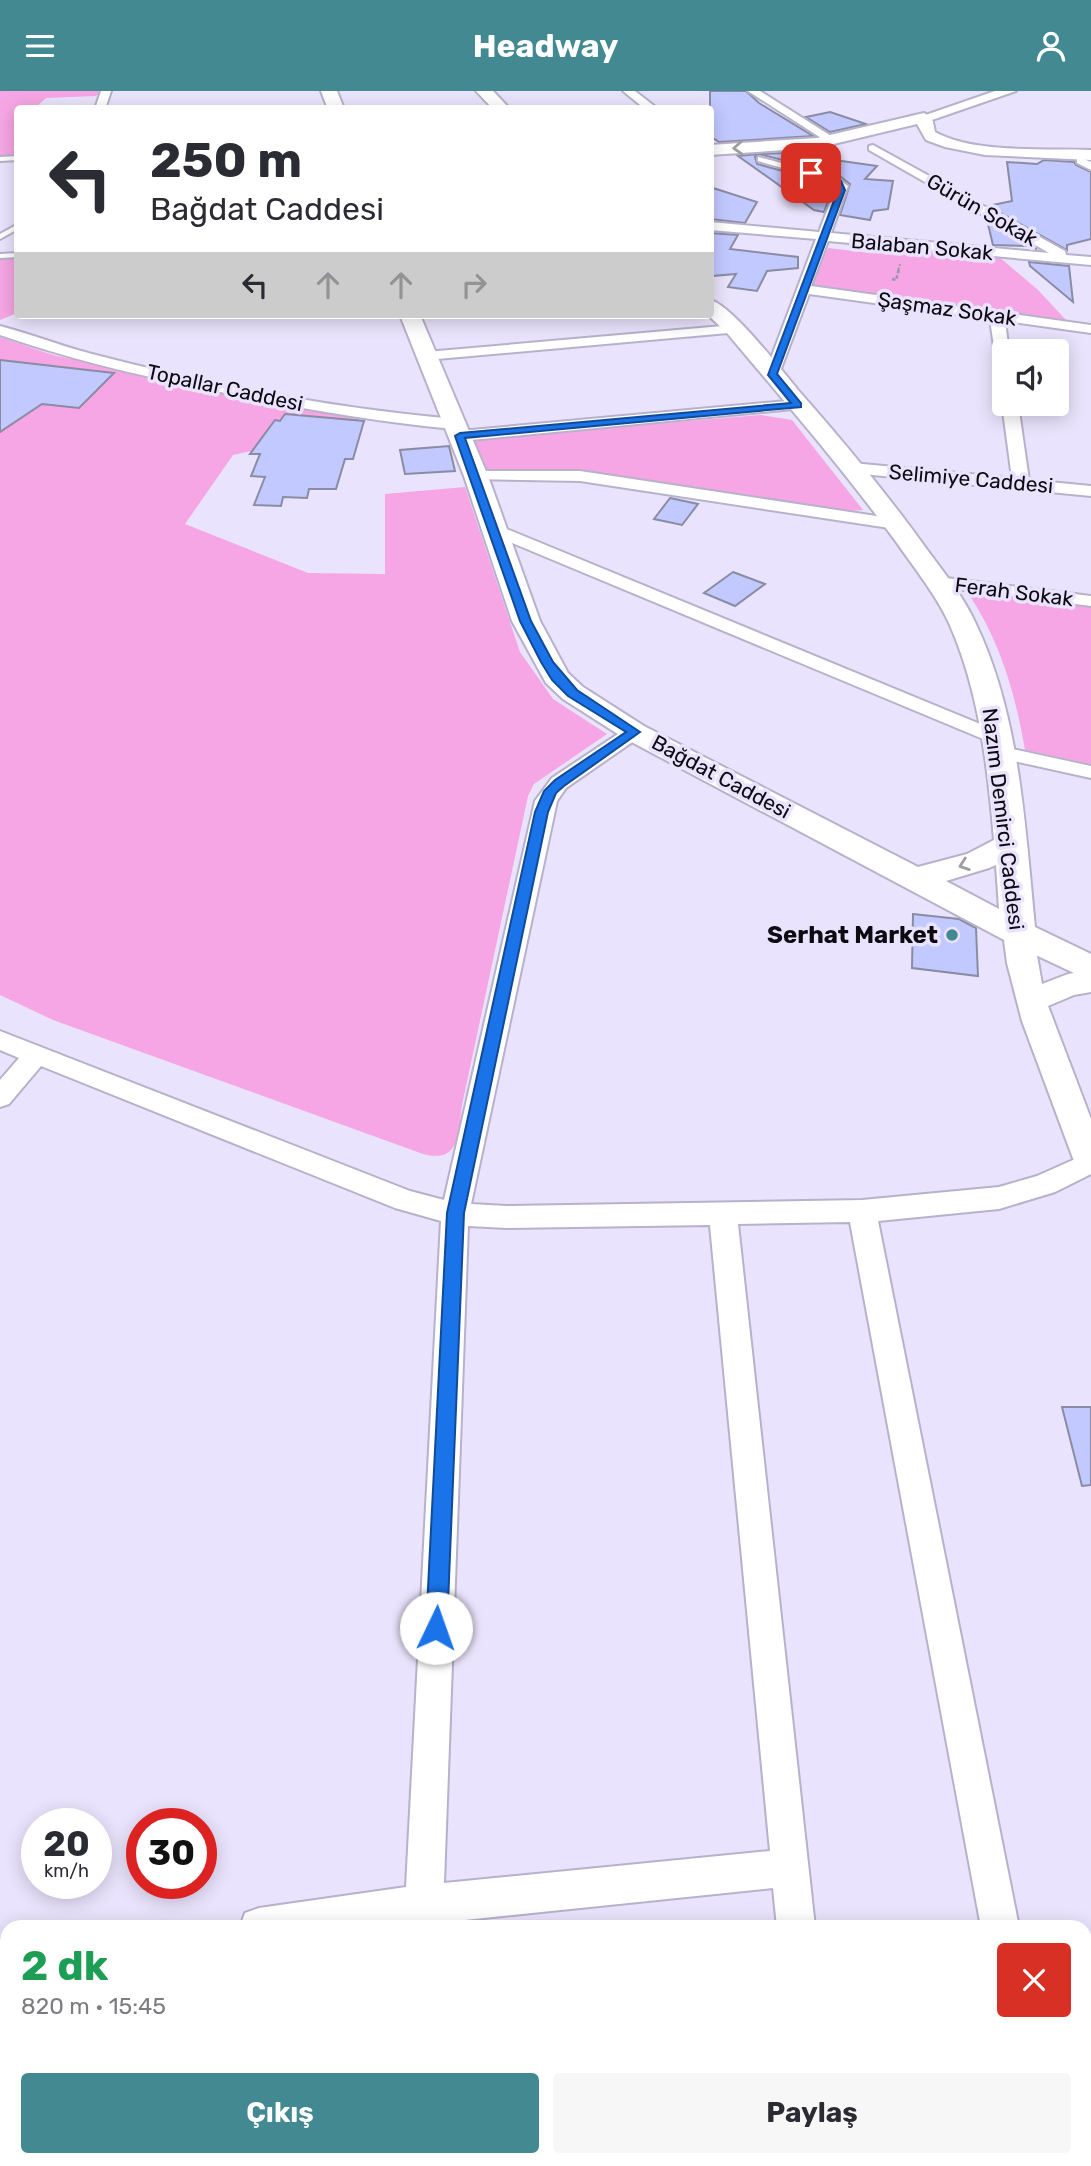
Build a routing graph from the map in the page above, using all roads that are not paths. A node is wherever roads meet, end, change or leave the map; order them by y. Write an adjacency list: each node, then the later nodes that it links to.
1 (484, 91): 5 (main road)
2 (628, 91): 6 (street)
3 (753, 91): 9 (street)
4 (1009, 91): 7 (street)
5 (499, 105)
6 (647, 105)
7 (924, 118): 8 (main road); 11 (main road)
8 (878, 130): 9 (main road); 11 (main road); 11 (main road)
9 (833, 141): 12 (main road, one-way to 12)
10 (873, 148): 11 (main road); 13 (main road); 17 (street, Gürün Sokak)
11 (914, 148): 14 (main road)
12 (714, 149)
13 (755, 161): 16 (street)
14 (1088, 162)
15 (714, 226): 16 (street, Balaban Sokak)
16 (824, 238): 17 (street, Balaban Sokak); 20 (street)
17 (1069, 259): 18 (street, Balaban Sokak); 19 (street, Gürün Sokak)
18 (1091, 261)
19 (1091, 272)
20 (804, 289): 22 (street, Şaşmaz Sokak); 29 (street)
21 (714, 310): 24 (main road, Nazım Demirci Caddesi)
22 (997, 316): 25 (street, Şaşmaz Sokak); 27 (street)
23 (412, 319): 28 (main road, Bağdat Caddesi)
24 (734, 329): 28 (street); 29 (main road, Nazım Demirci Caddesi)
25 (1091, 329)
26 (11, 330): 32 (street, Topallar Caddesi)
27 (1000, 339)
28 (426, 356): 32 (main road, Bağdat Caddesi)
29 (772, 375): 30 (main road, Nazım Demirci Caddesi)
30 (798, 405): 32 (street); 33 (main road, Nazım Demirci Caddesi)
31 (1012, 416): 35 (street)
32 (457, 430): 34 (main road, Bağdat Caddesi)
33 (852, 468): 35 (street, Selimiye Caddesi); 37 (main road, Nazım Demirci Caddesi)
34 (476, 476): 37 (street); 38 (main road, Bağdat Caddesi)
35 (1021, 484): 36 (street, Selimiye Caddesi)
36 (1091, 491)
37 (896, 524): 39 (main road, Nazım Demirci Caddesi)
38 (492, 528): 41 (main road, Bağdat Caddesi); 42 (street)
39 (938, 582): 40 (street, Ferah Sokak); 42 (main road, Nazım Demirci Caddesi)
40 (1091, 601)
41 (634, 732): 45 (main road, Bağdat Caddesi); 55 (street)
42 (997, 745): 43 (street); 44 (main road, Nazım Demirci Caddesi)
43 (1091, 772)
44 (1011, 845): 45 (main road, one-way to 45); 46 (main road, Nazım Demirci Caddesi)
45 (915, 879): 46 (main road, Bağdat Caddesi)
46 (1018, 933): 47 (main road, Bağdat Caddesi); 49 (street, Nazım Demirci Caddesi)
47 (1091, 969)
48 (1091, 981): 49 (street)
49 (1031, 1001): 53 (street, Nazım Demirci Caddesi)
50 (0, 1040): 51 (street)
51 (36, 1055): 52 (street); 55 (street)
52 (0, 1097)
53 (1091, 1161): 54 (street)
54 (862, 1211): 56 (street); 61 (street)
55 (455, 1213): 56 (street); 58 (street)
56 (723, 1214): 57 (street)
57 (788, 1868): 58 (street); 60 (street)
58 (424, 1904): 59 (street)
59 (311, 1920)
60 (795, 1920)
61 (999, 1920)

